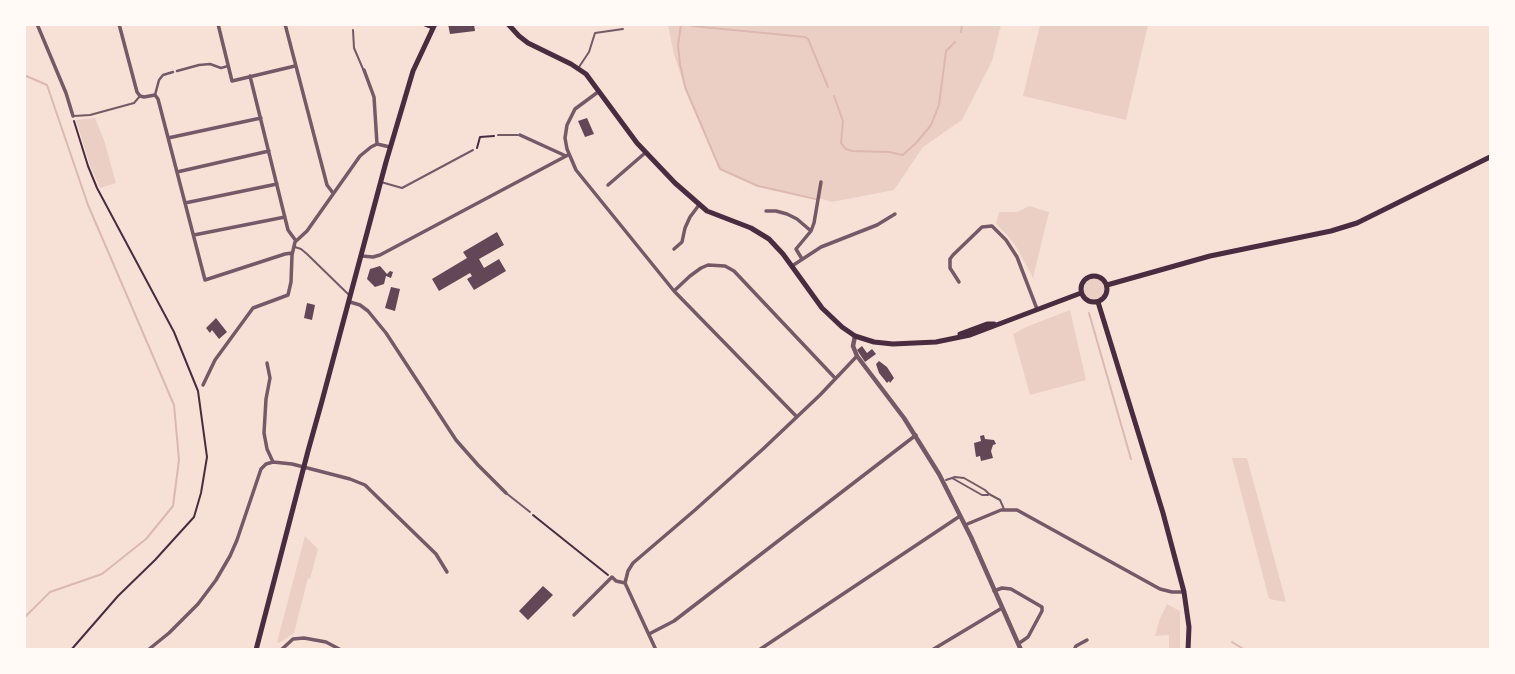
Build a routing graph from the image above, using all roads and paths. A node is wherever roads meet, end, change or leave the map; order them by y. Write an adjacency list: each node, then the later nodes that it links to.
1 (37, 24): 19 (street)
2 (119, 24): 18 (street)
3 (218, 24): 11 (street)
4 (285, 24): 12 (street)
5 (425, 24): 6 (main road); 10 (main road)
6 (435, 24): 10 (main road)
7 (509, 25): 13 (main road)
8 (623, 29): 13 (lane)
9 (353, 30): 14 (lane)
10 (423, 49): 25 (main road)
11 (229, 66): 15 (street); 17 (street)
12 (295, 66): 15 (street); 36 (street)
13 (578, 68): 16 (main road)
14 (364, 70): 24 (street)
15 (250, 76): 20 (street)
16 (600, 91): 28 (main road); 29 (street)
17 (155, 95): 18 (street); 23 (street)
18 (140, 96): 19 (lane)
19 (73, 116): 85 (path)
20 (261, 118): 23 (street); 27 (street)
21 (498, 135): 22 (lane); 26 (path)
22 (520, 135): 29 (street)
23 (168, 138): 31 (street)
24 (377, 144): 25 (street); 36 (street)
25 (390, 147): 32 (main road)
26 (474, 150): 32 (lane)
27 (269, 151): 31 (street); 34 (street)
28 (645, 153): 35 (street); 38 (main road)
29 (567, 155): 48 (street); 53 (street)
30 (1490, 157): 52 (main road)
31 (177, 172): 37 (street)
32 (380, 182): 48 (main road)
33 (821, 182): 42 (street)
34 (277, 184): 37 (street); 41 (street)
35 (608, 185)
36 (333, 193): 44 (street)
37 (185, 203): 43 (street)
38 (699, 205): 46 (street); 50 (main road)
39 (766, 211): 42 (street)
40 (895, 214): 49 (street)
41 (285, 217): 43 (street); 44 (street)
42 (811, 231): 49 (street)
43 (193, 235): 47 (street)
44 (296, 241): 45 (street)
45 (294, 247): 47 (street); 55 (lane)
46 (674, 249)
47 (292, 253): 62 (street)
48 (360, 255): 55 (main road)
49 (802, 259): 50 (street)
50 (792, 266): 58 (main road)
51 (959, 282): 57 (street)
52 (1107, 285): 54 (main road); 56 (main road)
53 (674, 291): 61 (street); 63 (street)
54 (1081, 293): 56 (main road); 57 (main road)
55 (349, 298): 66 (main road); 69 (street)
56 (1098, 302): 79 (main road)
57 (1037, 309): 58 (main road)
58 (858, 338): 59 (street)
59 (857, 356): 61 (street); 64 (street)
60 (267, 363): 65 (street)
61 (835, 378): 63 (street)
62 (203, 385)
63 (797, 417): 77 (street)
64 (916, 435): 68 (street); 82 (street)
65 (273, 462): 66 (street); 86 (street)
66 (303, 467): 75 (street); 87 (main road)
67 (951, 478): 68 (lane); 70 (lane); 70 (lane)
68 (943, 482): 73 (street)
69 (506, 493): 72 (lane)
70 (990, 495): 71 (lane)
71 (1005, 510): 74 (street); 79 (street)
72 (530, 512): 76 (path)
73 (960, 516): 74 (street); 91 (street)
74 (965, 525): 78 (street)
75 (447, 572)
76 (612, 577): 77 (street); 81 (street)
77 (625, 583): 82 (street)
78 (995, 591): 80 (street); 84 (street)
79 (1184, 592): 94 (main road)
80 (1002, 608): 84 (street); 92 (street)
81 (574, 615)
82 (649, 634): 90 (street)
83 (1087, 640): 93 (street)
84 (1020, 647)
85 (71, 649)
86 (148, 649)
87 (256, 649)
88 (281, 649): 89 (street)
89 (341, 649)
90 (656, 649)
91 (759, 649)
92 (932, 649)
93 (1074, 649)
94 (1188, 649)

